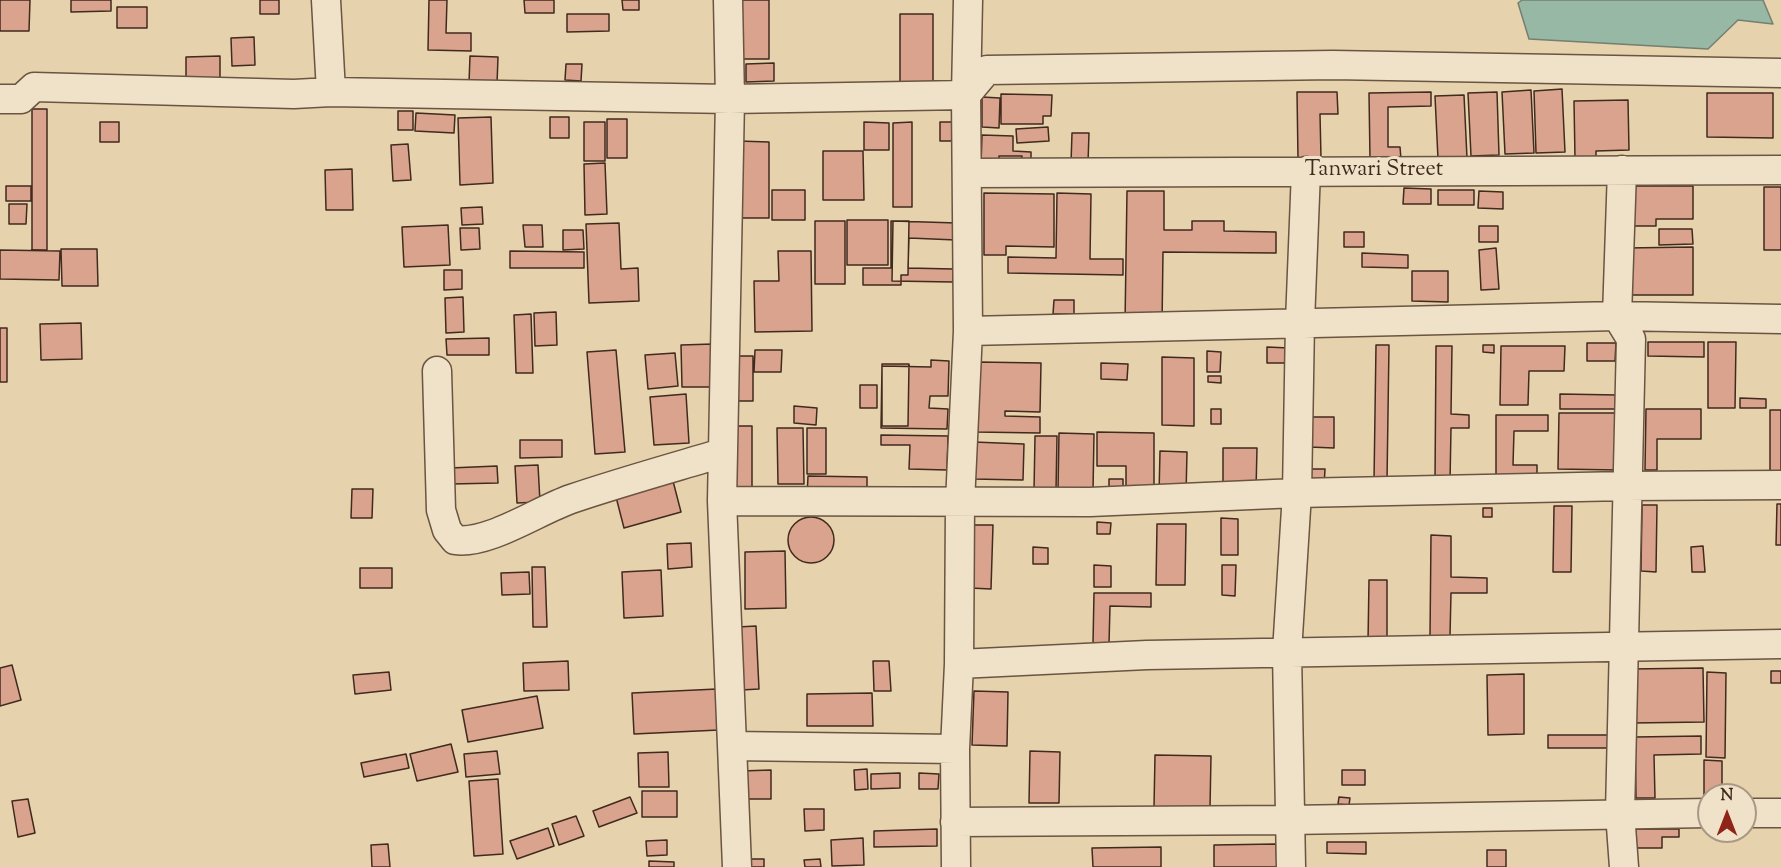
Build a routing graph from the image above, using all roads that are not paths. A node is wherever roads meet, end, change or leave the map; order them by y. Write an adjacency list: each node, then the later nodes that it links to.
1 (327, 0): 5 (street)
2 (728, 0): 8 (street)
3 (968, 0): 6 (street)
4 (1781, 73): 6 (street)
5 (331, 92): 7 (street); 8 (street)
6 (966, 95): 8 (street); 12 (street)
7 (0, 99)
8 (730, 99): 18 (street)
9 (1622, 170): 10 (street, Tanwari Street); 11 (street, Tanwari Street); 13 (street)
10 (1781, 170)
11 (1306, 171): 12 (street, Tanwari Street); 15 (street)
12 (968, 173): 16 (street)
13 (1617, 316): 14 (street); 15 (street); 20 (street)
14 (1781, 319)
15 (1300, 322): 16 (street); 21 (street)
16 (968, 331): 23 (street)
17 (437, 371): 18 (street)
18 (722, 453): 22 (street)
19 (1781, 485): 20 (street)
20 (1626, 486): 21 (street); 25 (street)
21 (1296, 493): 23 (street); 26 (street)
22 (722, 501): 23 (street); 28 (street)
23 (960, 503): 27 (street)
24 (1781, 644): 25 (street)
25 (1623, 646): 26 (street); 30 (street)
26 (1287, 652): 27 (street); 34 (street)
27 (959, 664): 29 (street)
28 (732, 746): 29 (street); 36 (street)
29 (955, 749): 35 (street)
30 (1620, 813): 31 (street); 34 (street); 39 (street)
31 (1697, 813)
32 (1757, 813): 33 (street)
33 (1781, 813)
34 (1289, 820): 35 (street); 38 (street)
35 (956, 822): 37 (street)
36 (736, 867)
37 (956, 867)
38 (1291, 867)
39 (1624, 867)

